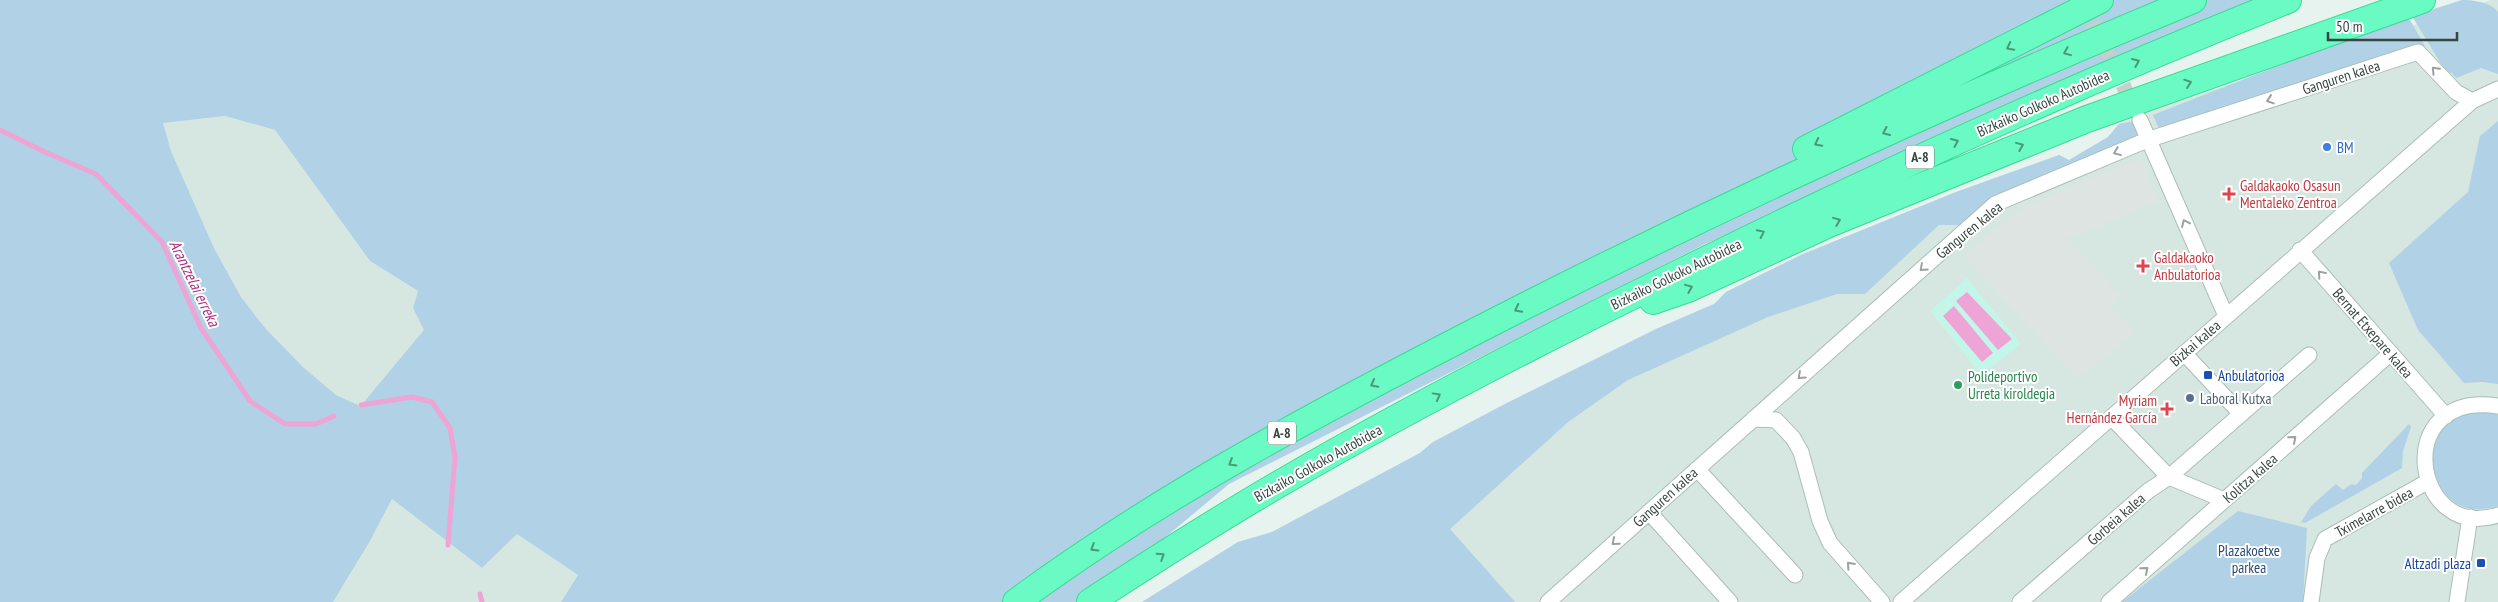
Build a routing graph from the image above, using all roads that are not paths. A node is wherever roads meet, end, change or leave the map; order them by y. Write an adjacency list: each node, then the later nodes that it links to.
1 (2100, 0): 10 (highway, one-way to 10)
2 (2193, 0): 10 (highway, A-8, one-way to 10)
3 (2288, 0): 12 (highway, Bizkaiko Golkoko Autobidea / A-8, one-way to 3)
4 (2422, 0): 12 (highway, one-way to 4)
5 (2496, 90): 6 (street, Bizkai kalea)
6 (2472, 101): 8 (street, Ganguren kalea, one-way to 8); 9 (street, Bizkai kalea)
7 (2140, 120): 8 (street)
8 (2148, 140): 11 (street, one-way to 8); 20 (street, Ganguren kalea, one-way to 20)
9 (2300, 250): 11 (street, Bizkai kalea); 14 (street, Bernat Etxepare kalea, one-way to 9)
10 (1562, 287): 29 (highway, A-8, one-way to 29)
11 (2226, 316): 13 (street, Bizkai kalea)
12 (1560, 331): 30 (highway, Bizkaiko Golkoko Autobidea / A-8, one-way to 12)
13 (2184, 353): 17 (street); 19 (street, Bizkai kalea)
14 (2390, 353): 18 (street, Bernat Etxepare kalea); 24 (street, Kolitza kalea, one-way to 14)
15 (2308, 355): 17 (street)
16 (2498, 406): 18 (street)
17 (2241, 414): 22 (street)
18 (2446, 416): 23 (street)
19 (2111, 417): 22 (street); 34 (street, Bizkai kalea)
20 (1753, 419): 21 (street, Ganguren kalea); 33 (street, one-way to 20)
21 (1697, 469): 25 (street, Ganguren kalea); 28 (street)
22 (2169, 477): 24 (street); 35 (street, Gorbeia kalea)
23 (2427, 482): 27 (street); 37 (street, Tximelarre bidea)
24 (2224, 500): 36 (street, Kolitza kalea, one-way to 24)
25 (1649, 512): 31 (street, Ganguren kalea, one-way to 31); 32 (street)
26 (2498, 515): 27 (street)
27 (2470, 517): 38 (street)
28 (1795, 575)
29 (1016, 602)
30 (1090, 602)
31 (1549, 602)
32 (1730, 602)
33 (1882, 602)
34 (1901, 602)
35 (2020, 602)
36 (2109, 602)
37 (2311, 602)
38 (2457, 602)

